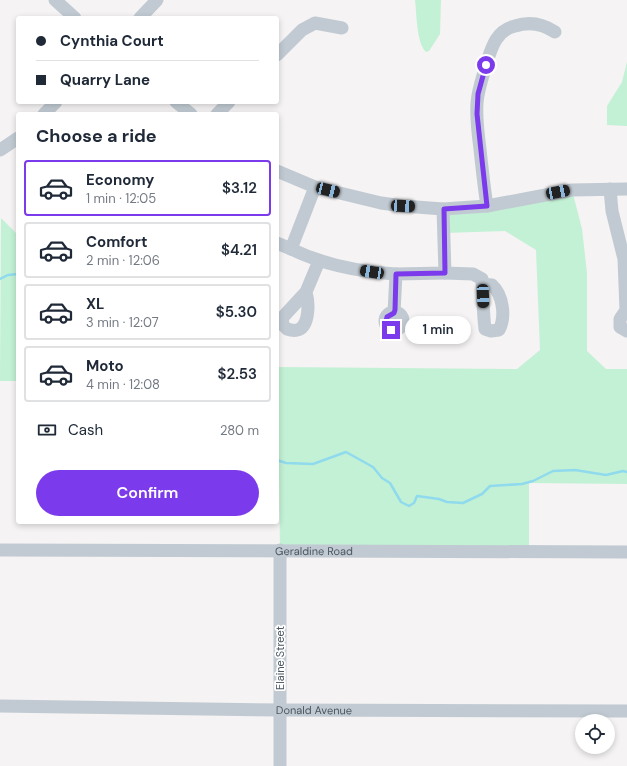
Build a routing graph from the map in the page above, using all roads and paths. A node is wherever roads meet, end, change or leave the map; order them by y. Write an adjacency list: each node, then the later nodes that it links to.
1 (55, 0): 3 (street)
2 (157, 0): 4 (street)
3 (73, 16)
4 (142, 16)
5 (342, 28): 7 (street)
6 (556, 32): 20 (street)
7 (279, 53)
8 (54, 104): 11 (street)
9 (178, 104): 12 (street)
10 (228, 104): 13 (street)
11 (46, 112)
12 (188, 112)
13 (219, 112)
14 (16, 139): 15 (street)
15 (0, 150)
16 (279, 172): 17 (street)
17 (315, 187): 21 (street); 23 (street)
18 (610, 189): 19 (street); 20 (street); 24 (street)
19 (627, 189)
20 (487, 206): 21 (street)
21 (444, 209): 26 (street)
22 (279, 243): 23 (street)
23 (291, 249): 25 (street)
24 (625, 259): 30 (street)
25 (319, 261): 27 (street); 29 (street)
26 (445, 273): 27 (street); 28 (street)
27 (396, 274): 31 (street)
28 (482, 284)
29 (306, 292)
30 (626, 310): 32 (street)
31 (394, 313)
32 (627, 331)
33 (0, 550): 34 (street, Geraldine Road)
34 (280, 550): 35 (street, Geraldine Road); 37 (street, Elaine Street)
35 (627, 552)
36 (0, 706): 37 (street, Donald Avenue)
37 (280, 710): 38 (street, Donald Avenue); 39 (street, Elaine Street)
38 (627, 711)
39 (280, 766)

